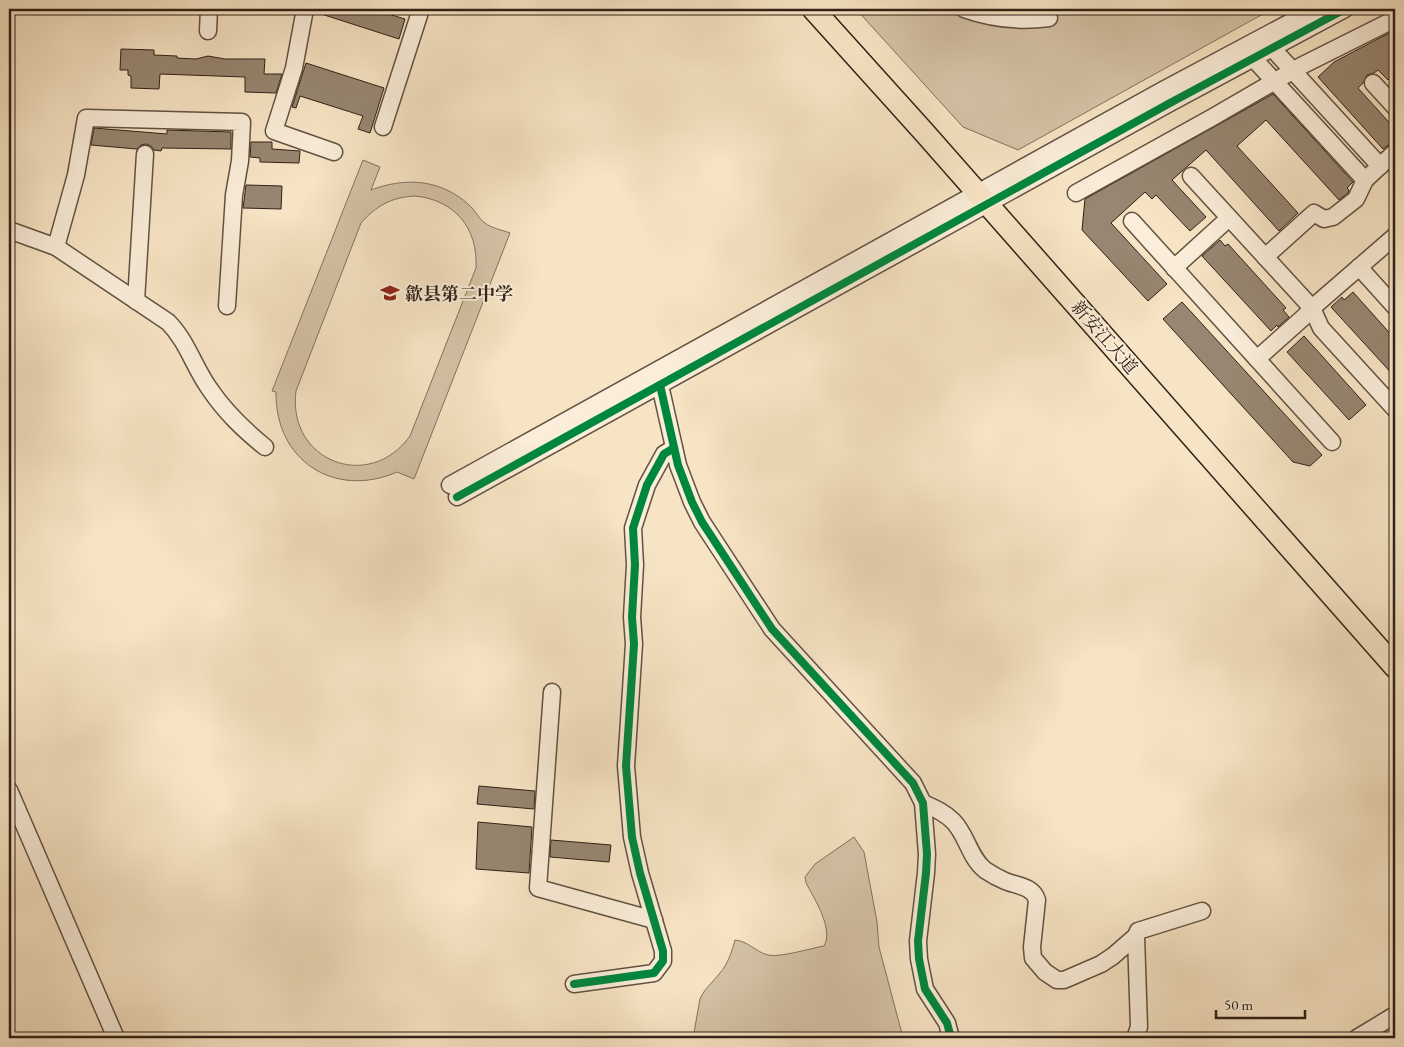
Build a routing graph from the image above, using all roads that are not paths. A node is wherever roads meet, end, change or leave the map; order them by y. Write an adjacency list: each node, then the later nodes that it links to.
1 (209, 9): 11 (street)
2 (306, 9): 19 (street)
3 (421, 9): 18 (street)
4 (813, 9): 26 (main road, 新安江大道)
5 (831, 9): 26 (main road, 新安江大道)
6 (964, 9): 9 (street)
7 (1314, 9): 26 (street)
8 (1345, 9): 12 (street)
9 (1049, 18)
10 (1395, 19): 14 (street)
11 (208, 31)
12 (1272, 48): 13 (street); 14 (street)
13 (1253, 58): 15 (street); 26 (street)
14 (1293, 70): 15 (street); 22 (street)
15 (1274, 81): 24 (street); 25 (street)
16 (1373, 83): 17 (street)
17 (1395, 107)
18 (383, 127)
19 (334, 152)
20 (1395, 152): 22 (street)
21 (146, 154): 35 (street)
22 (1380, 166): 24 (street)
23 (1191, 176): 27 (street)
24 (1365, 180): 32 (street)
25 (1076, 192)
26 (988, 195): 40 (street); 40 (street); 45 (main road, 新安江大道); 46 (main road, 新安江大道)
27 (1229, 218): 32 (street); 34 (street)
28 (1132, 221): 34 (street)
29 (9, 230): 31 (street)
30 (1395, 236): 33 (street)
31 (56, 248): 35 (street); 36 (street)
32 (1264, 257): 38 (street)
33 (1359, 267): 37 (street); 38 (street)
34 (1174, 268): 39 (street)
35 (136, 301): 43 (street)
36 (227, 306)
37 (1395, 306)
38 (1312, 308): 39 (street); 41 (street)
39 (1257, 359): 42 (street)
40 (660, 385): 44 (street)
41 (1394, 409)
42 (1332, 442)
43 (265, 447)
44 (674, 448): 49 (street); 51 (street)
45 (1395, 647)
46 (1395, 667)
47 (552, 692): 51 (street)
48 (9, 790): 55 (street)
49 (923, 803): 52 (street); 56 (street)
50 (1202, 911): 52 (street)
51 (654, 920): 53 (street)
52 (1136, 936): 57 (street)
53 (574, 984)
54 (1395, 1015): 58 (street)
55 (116, 1038)
56 (951, 1038)
57 (1135, 1038)
58 (1357, 1038)

